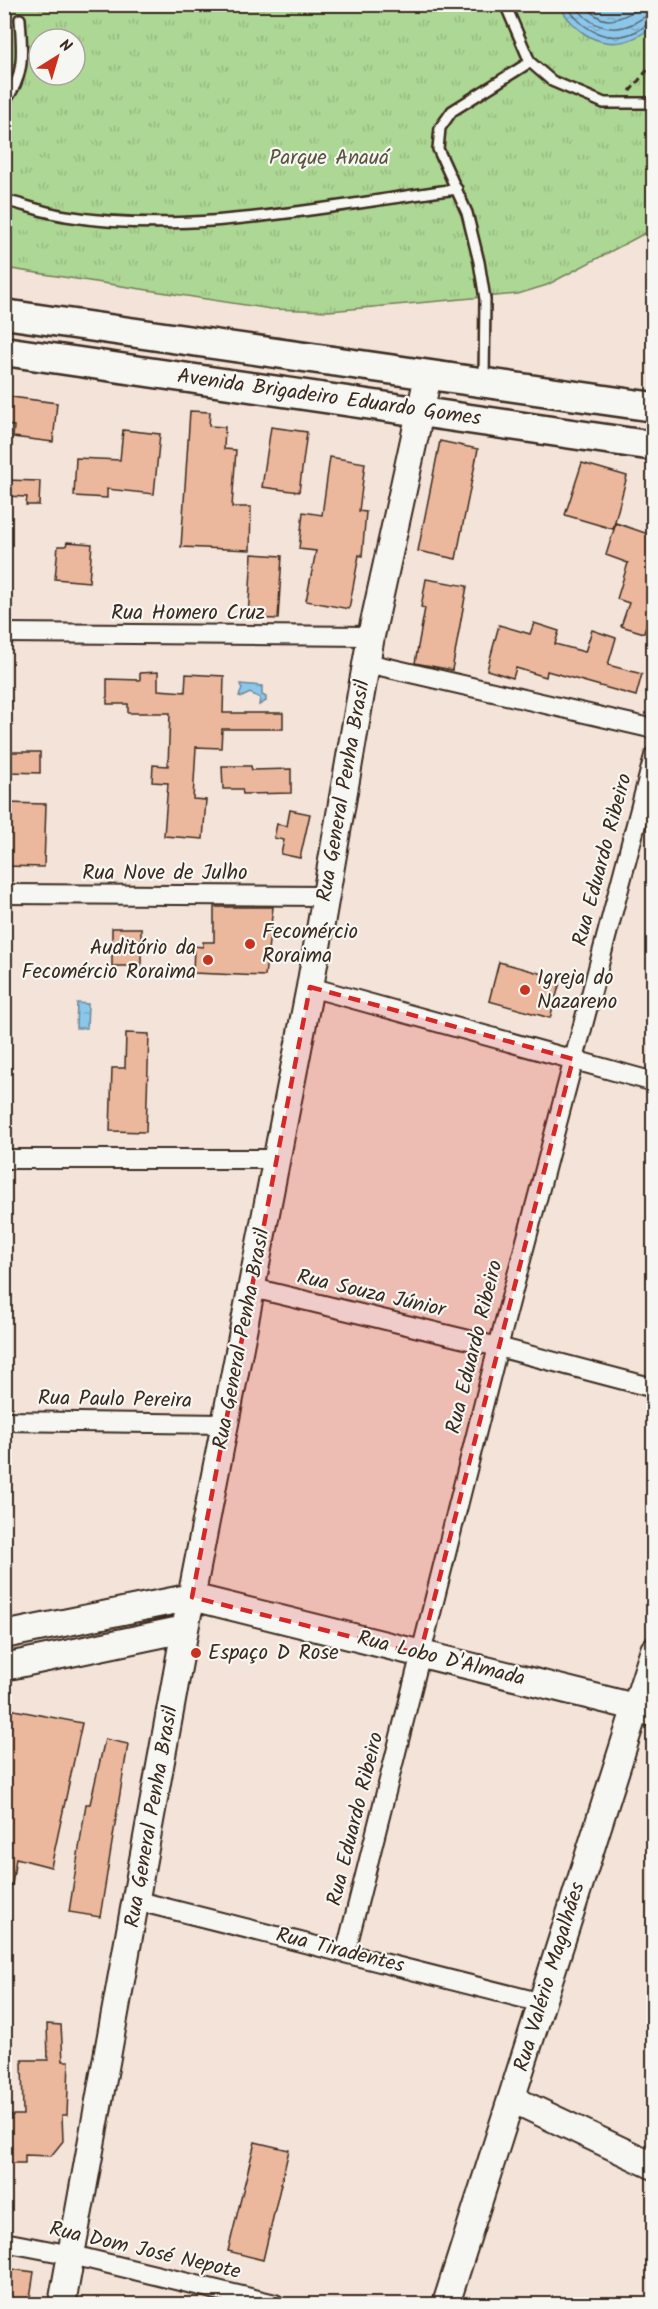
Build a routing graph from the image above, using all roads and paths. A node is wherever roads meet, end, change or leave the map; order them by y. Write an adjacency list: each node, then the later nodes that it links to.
1 (505, 4): 3 (lane)
2 (20, 19): 5 (lane)
3 (530, 62): 7 (lane); 8 (lane)
4 (654, 62): 7 (path)
5 (4, 102)
6 (654, 103): 7 (lane)
7 (621, 105)
8 (457, 189): 9 (lane); 13 (lane)
9 (4, 200)
10 (4, 315): 12 (main road, Avenida Brigadeiro Eduardo Gomes)
11 (4, 351): 15 (main road, Avenida Brigadeiro Eduardo Gomes)
12 (428, 376): 13 (main road, Avenida Brigadeiro Eduardo Gomes); 15 (street, Rua General Penha Brasil)
13 (484, 383): 14 (main road, Avenida Brigadeiro Eduardo Gomes)
14 (654, 407)
15 (420, 411): 16 (main road, Avenida Brigadeiro Eduardo Gomes); 18 (street, Rua General Penha Brasil)
16 (654, 446)
17 (4, 633): 18 (street, Rua Homero Cruz)
18 (371, 636): 19 (street, Rua General Penha Brasil)
19 (367, 663): 20 (street); 23 (street, Rua General Penha Brasil)
20 (654, 729)
21 (654, 756): 25 (street, Rua Eduardo Ribeiro)
22 (4, 894): 23 (street, Rua Nove de Julho)
23 (325, 896): 24 (street, Rua General Penha Brasil)
24 (310, 987): 25 (street); 28 (street, Rua General Penha Brasil)
25 (573, 1059): 26 (street); 30 (street, Rua Eduardo Ribeiro)
26 (654, 1082)
27 (4, 1159): 28 (street)
28 (276, 1159): 29 (street, Rua General Penha Brasil)
29 (253, 1288): 30 (street, Rua Souza Júnior); 33 (street, Rua General Penha Brasil)
30 (498, 1347): 31 (street, Rua Souza Júnior); 38 (street, Rua Eduardo Ribeiro)
31 (654, 1388)
32 (4, 1421): 33 (street, Rua Paulo Pereira)
33 (224, 1424): 34 (street, Rua General Penha Brasil)
34 (192, 1597): 35 (street, Rua General Penha Brasil); 36 (street); 38 (street, Rua Lobo D'Almada)
35 (185, 1629): 39 (street); 41 (street, Rua General Penha Brasil)
36 (4, 1635)
37 (654, 1650): 40 (street, Rua Valério Magalhães)
38 (420, 1654): 40 (street, Rua Lobo D'Almada); 42 (street, Rua Eduardo Ribeiro)
39 (4, 1667)
40 (644, 1711): 43 (street, Rua Valério Magalhães)
41 (138, 1901): 42 (street, Rua Tiradentes); 47 (street, Rua General Penha Brasil)
42 (346, 1951): 43 (street, Rua Tiradentes)
43 (542, 2003): 44 (street, Rua Valério Magalhães)
44 (512, 2099): 45 (street); 50 (street, Rua Valério Magalhães)
45 (654, 2166)
46 (4, 2242): 47 (street, Rua Dom José Nepote)
47 (72, 2255): 48 (street, Rua General Penha Brasil); 49 (street, Rua Dom José Nepote)
48 (63, 2304)
49 (275, 2304)
50 (446, 2304)

